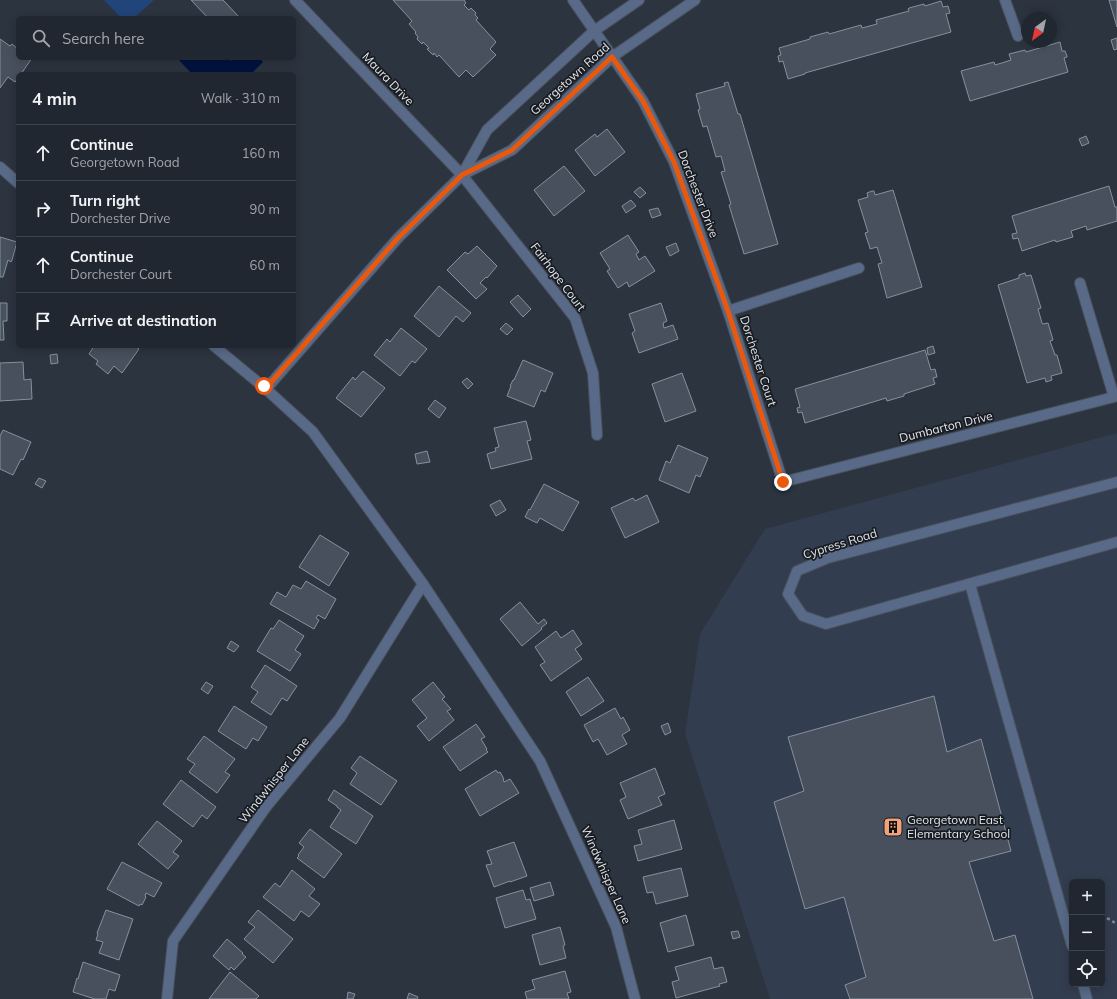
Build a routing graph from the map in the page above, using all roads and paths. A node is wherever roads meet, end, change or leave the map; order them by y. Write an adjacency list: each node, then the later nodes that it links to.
1 (294, 0): 10 (street, Maura Drive)
2 (573, 0): 6 (street, Dorchester Drive)
3 (639, 0): 6 (street, Georgetown Road)
4 (695, 0): 8 (street, Georgetown Road)
5 (1005, 0): 7 (street)
6 (594, 31): 8 (street, Dorchester Drive); 10 (street, Georgetown Road)
7 (1018, 36)
8 (612, 57): 10 (street, Georgetown Road); 14 (street, Dorchester Drive)
9 (0, 167): 11 (street)
10 (462, 175): 16 (street, Georgetown Road); 17 (street, Fairhope Court)
11 (16, 181)
12 (859, 268): 14 (street, Dorchester Court)
13 (1080, 283): 18 (street, Dumbarton Drive)
14 (728, 311): 18 (street, Dorchester Court)
15 (216, 348): 16 (street, Windwhisper Lane)
16 (266, 388): 21 (street, Windwhisper Lane)
17 (597, 435)
18 (783, 482)
19 (1117, 482): 22 (street, Cypress Road)
20 (1117, 542): 22 (street, Cypress Road)
21 (423, 584): 27 (street, Windwhisper Lane); 28 (street, Windwhisper Lane)
22 (970, 584): 25 (street)
23 (1105, 917): 24 (path)
24 (1117, 924)
25 (1069, 935)
26 (1084, 987): 29 (street)
27 (167, 999)
28 (635, 999)
29 (1087, 999)

